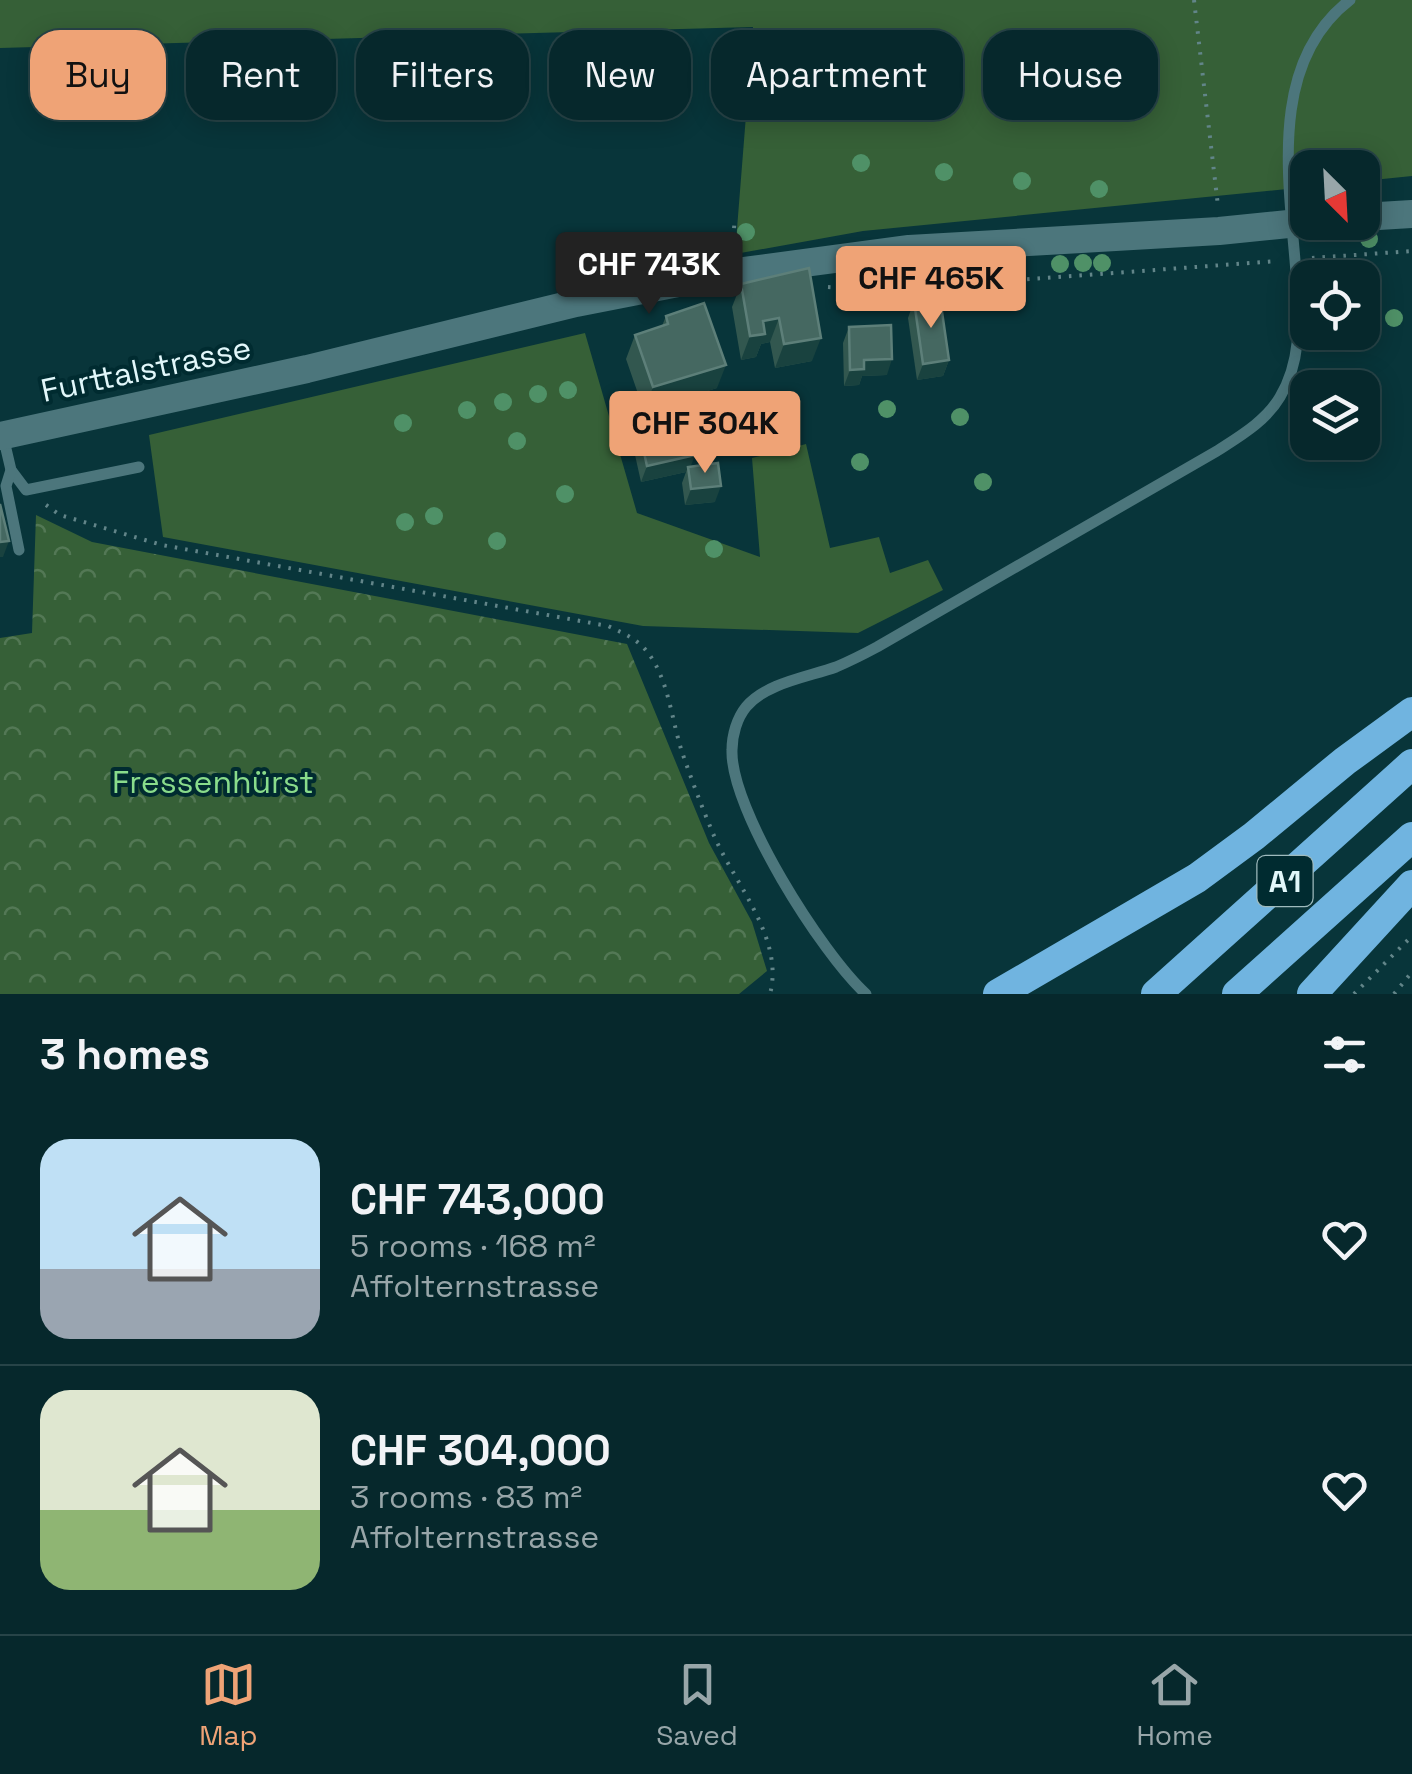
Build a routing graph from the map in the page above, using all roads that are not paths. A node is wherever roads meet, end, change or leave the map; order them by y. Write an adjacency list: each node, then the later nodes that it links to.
1 (1350, 0): 2 (lane)
2 (1293, 150)
3 (1412, 214): 4 (street)
4 (1380, 216)
5 (1290, 225): 7 (street, Furttalstrasse)
6 (1298, 240): 15 (lane)
7 (2, 436): 9 (lane)
8 (138, 467): 9 (lane)
9 (11, 470): 10 (lane)
10 (19, 550)
11 (1412, 712): 16 (highway)
12 (1412, 764): 17 (highway, A1)
13 (1412, 837): 18 (highway, A1)
14 (1412, 885): 19 (highway)
15 (866, 994)
16 (998, 994)
17 (1156, 994)
18 (1238, 994)
19 (1312, 994)

